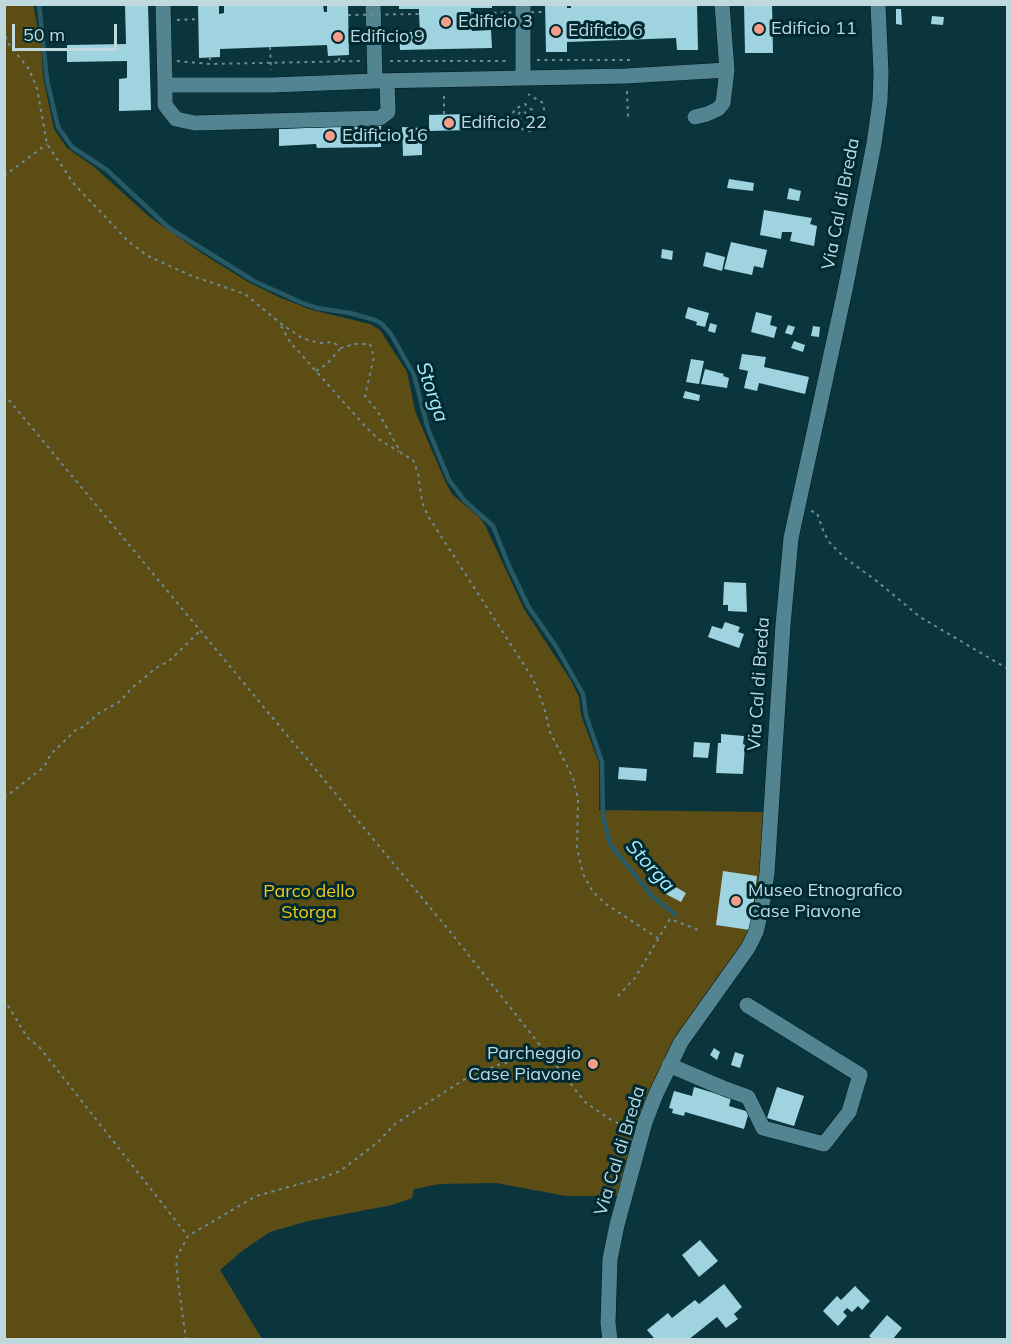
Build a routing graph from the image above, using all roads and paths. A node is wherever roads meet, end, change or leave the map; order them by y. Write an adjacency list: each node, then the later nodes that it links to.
1 (373, 4): 18 (street)
2 (523, 4): 15 (street)
3 (722, 4): 20 (street)
4 (878, 4): 35 (street, Via Cal di Breda)
5 (163, 12): 10 (path); 14 (street)
6 (545, 12): 7 (path, bridge)
7 (471, 13)
8 (419, 14): 9 (path, bridge)
9 (348, 15)
10 (198, 19)
11 (4, 29): 28 (path)
12 (339, 55): 17 (path)
13 (210, 57): 19 (path)
14 (165, 59): 19 (path); 24 (street)
15 (523, 60): 16 (path); 18 (path); 21 (street)
16 (636, 60)
17 (339, 62): 18 (path); 19 (path)
18 (375, 62): 23 (street)
19 (210, 64)
20 (727, 70): 21 (street); 27 (street)
21 (523, 78): 22 (street); 26 (path)
22 (444, 80): 23 (street); 25 (path)
23 (381, 81): 24 (street); 24 (street)
24 (165, 85)
25 (444, 114)
26 (526, 114)
27 (695, 117)
28 (47, 144): 29 (path); 30 (path)
29 (4, 176)
30 (280, 323): 31 (path); 32 (path)
31 (341, 348): 32 (path); 34 (path)
32 (316, 371): 34 (path)
33 (4, 394): 36 (path)
34 (401, 453): 40 (path)
35 (797, 508): 37 (path); 45 (street, Via Cal di Breda)
36 (201, 630): 38 (path); 44 (path)
37 (1008, 669)
38 (4, 798)
39 (701, 931): 40 (path)
40 (658, 939): 41 (path)
41 (618, 996)
42 (4, 999): 47 (path)
43 (747, 1005): 45 (street)
44 (546, 1053): 46 (path); 47 (path)
45 (669, 1065): 46 (street, Via Cal di Breda)
46 (642, 1136): 49 (street, Via Cal di Breda)
47 (188, 1236): 48 (path)
48 (186, 1340)
49 (610, 1340)

